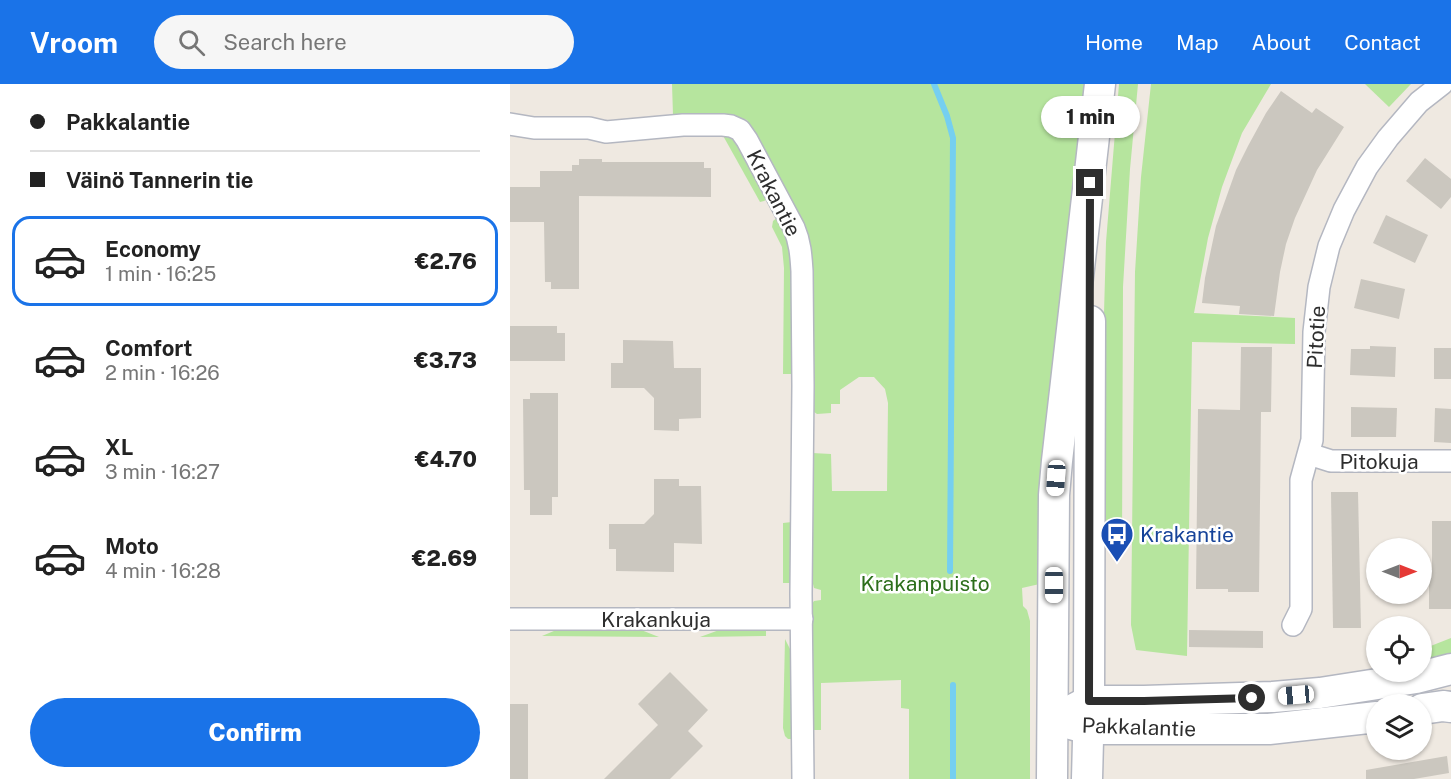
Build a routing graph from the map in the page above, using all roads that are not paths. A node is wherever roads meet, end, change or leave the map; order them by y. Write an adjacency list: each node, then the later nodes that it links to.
1 (1100, 84): 4 (main road)
2 (1442, 84): 5 (street, Pitotie)
3 (510, 124): 8 (street, Krakantie)
4 (1090, 183): 13 (main road); 14 (main road)
5 (1309, 454): 6 (street, Pitokuja); 9 (street, Pitotie)
6 (1451, 461)
7 (510, 619): 8 (street, Krakankuja)
8 (802, 619): 16 (street, Krakantie)
9 (1293, 625)
10 (1451, 669): 13 (main road, Pakkalantie)
11 (1451, 707): 12 (main road)
12 (1432, 708)
13 (1089, 715): 14 (main road, Pakkalantie); 15 (main road, Pakkalantie); 18 (main road)
14 (1054, 718): 17 (main road)
15 (1366, 718)
16 (803, 779)
17 (1052, 779)
18 (1087, 779)

